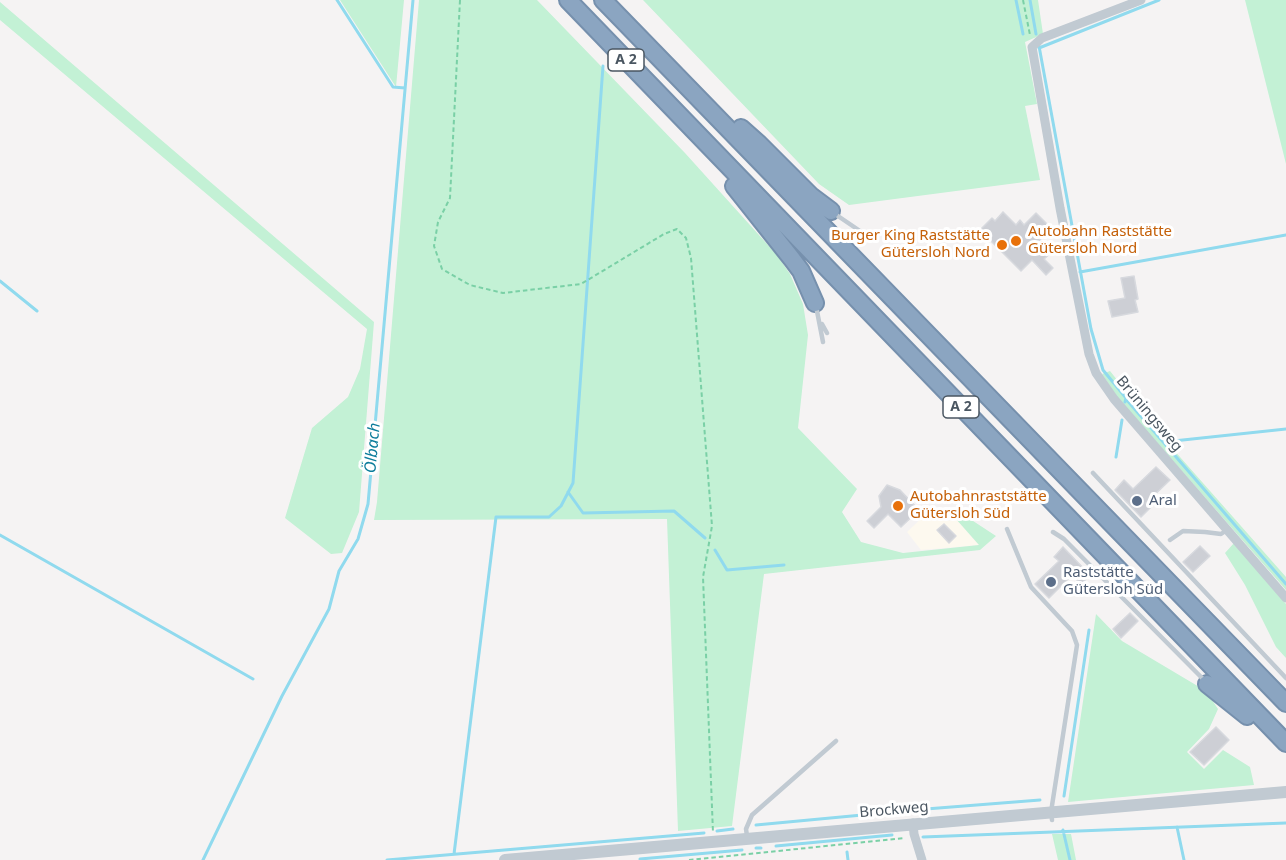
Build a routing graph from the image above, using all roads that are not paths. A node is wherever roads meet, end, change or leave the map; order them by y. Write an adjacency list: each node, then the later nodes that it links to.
1 (568, 0): 5 (highway, A 2)
2 (603, 0): 4 (highway, A 2)
3 (1141, 0): 13 (street, Brüningsweg)
4 (703, 103): 6 (highway); 19 (highway, A 2)
5 (684, 121): 8 (highway); 21 (highway, A 2)
6 (831, 211): 7 (lane)
7 (860, 231)
8 (816, 307): 9 (lane); 10 (lane)
9 (827, 333)
10 (823, 342)
11 (1093, 473): 17 (lane)
12 (1007, 529): 24 (lane)
13 (1227, 530): 15 (lane); 16 (street, Brüningsweg)
14 (1053, 532): 18 (lane)
15 (1170, 540)
16 (1286, 598)
17 (1286, 678)
18 (1207, 684): 22 (highway)
19 (1286, 703)
20 (836, 741): 26 (lane)
21 (1286, 743)
22 (1286, 754)
23 (1285, 792): 24 (street, Brockweg)
24 (1052, 816): 25 (street, Brockweg)
25 (914, 829): 26 (street, Brockweg); 29 (street)
26 (747, 838): 27 (street, Brockweg)
27 (567, 857): 28 (street, Brockweg)
28 (505, 860)
29 (922, 860)

